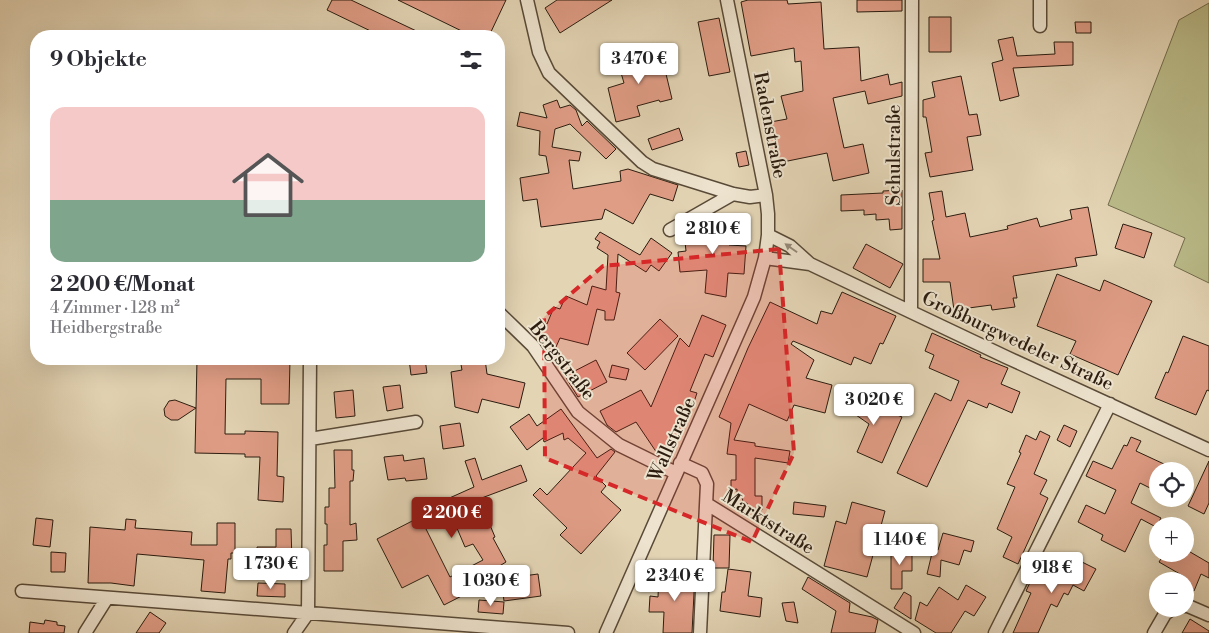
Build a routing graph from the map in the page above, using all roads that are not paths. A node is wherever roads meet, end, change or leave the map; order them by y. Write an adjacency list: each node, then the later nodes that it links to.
1 (528, 0): 6 (street)
2 (727, 0): 7 (street, Radenstraße)
3 (912, 0): 12 (street, Schulstraße)
4 (1040, 0): 5 (street)
5 (1040, 26)
6 (733, 194): 7 (street); 8 (street)
7 (766, 195): 9 (street, Radenstraße)
8 (670, 230)
9 (768, 235): 10 (street, Radenstraße); 11 (street, Großburgwedeler Straße, one-way to 9)
10 (765, 258): 11 (street, Großburgwedeler Straße); 19 (street, Wallstraße)
11 (810, 264): 12 (street, Großburgwedeler Straße)
12 (911, 311): 15 (street, Großburgwedeler Straße)
13 (505, 318): 19 (street, Bergstraße)
14 (310, 365): 17 (street)
15 (1110, 404): 18 (street, Großburgwedeler Straße); 34 (street)
16 (416, 422): 17 (street)
17 (310, 440): 24 (street)
18 (1209, 450)
19 (678, 468): 20 (street, Bergstraße); 31 (street, Wallstraße)
20 (707, 504): 32 (street); 33 (street, Marktstraße)
21 (22, 591): 22 (street)
22 (107, 598): 24 (street); 28 (street)
23 (1194, 609): 25 (street)
24 (308, 613): 27 (street); 29 (street)
25 (1209, 615)
26 (1163, 617): 35 (street)
27 (449, 629): 30 (street)
28 (85, 633)
29 (294, 633)
30 (568, 633)
31 (606, 633)
32 (700, 633)
33 (914, 633)
34 (994, 633)
35 (1154, 633)

